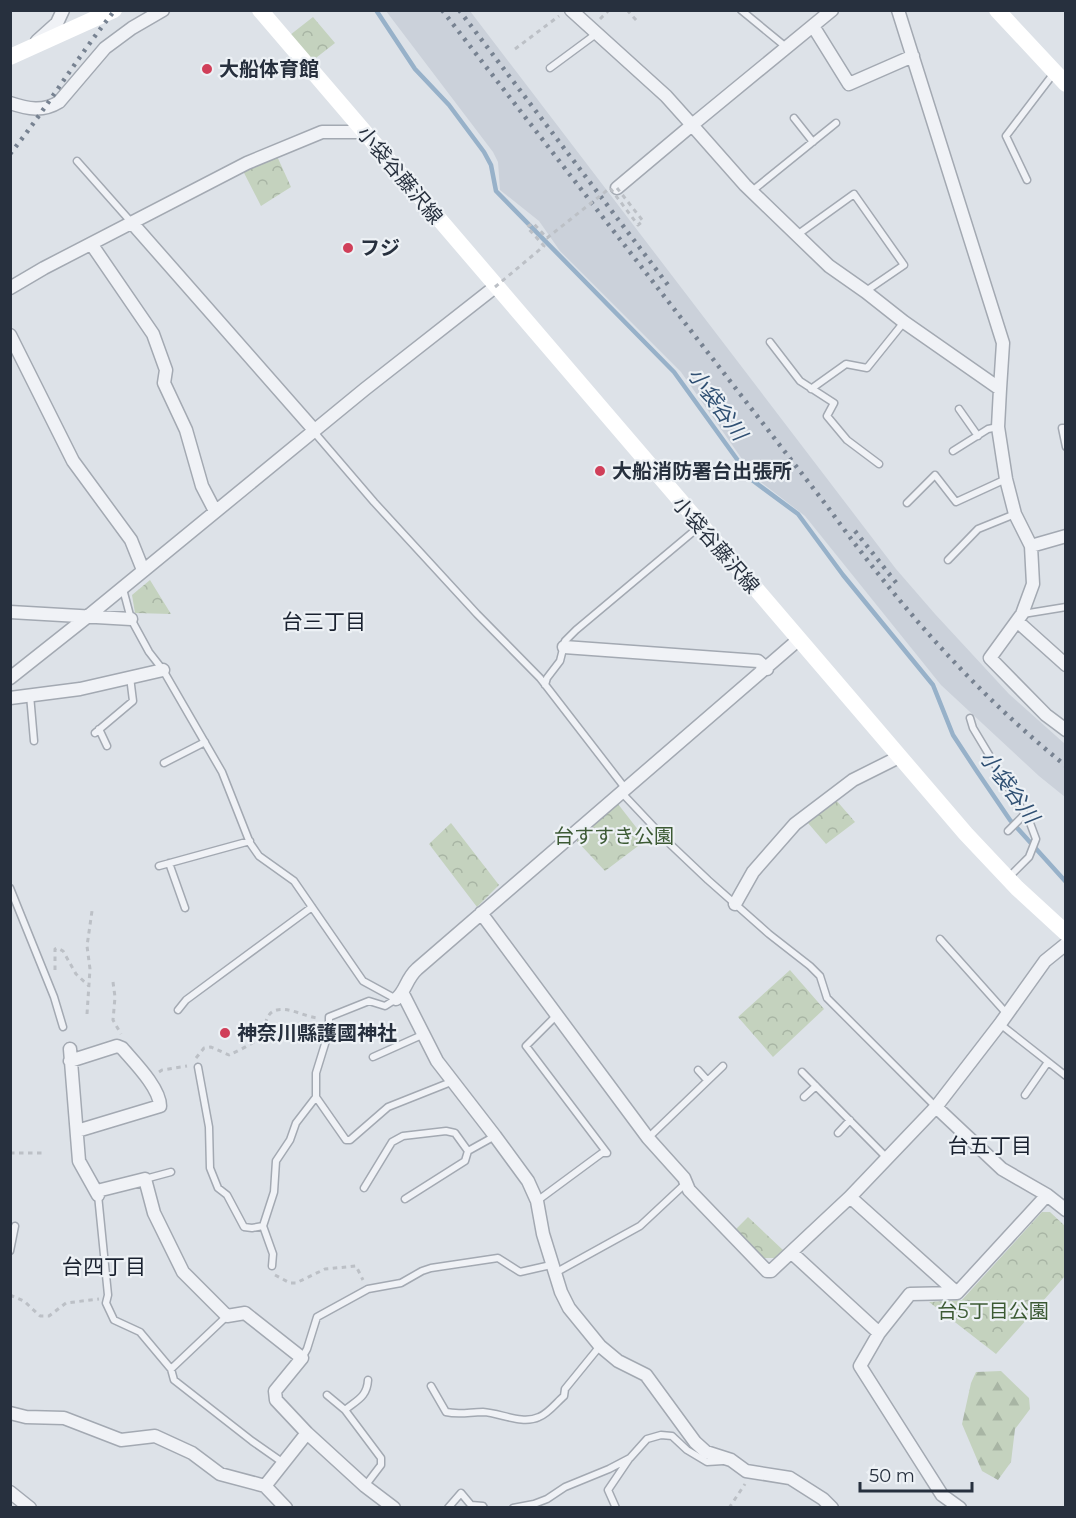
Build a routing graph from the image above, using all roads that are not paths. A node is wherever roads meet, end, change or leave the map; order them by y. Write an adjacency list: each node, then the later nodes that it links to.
1 (63, 10): 13 (street)
2 (114, 10): 13 (main road)
3 (163, 10): 17 (street)
4 (261, 10): 21 (main road, 小袋谷藤沢線)
5 (571, 10): 11 (street)
6 (741, 10): 12 (lane)
7 (832, 10): 10 (street)
8 (898, 10): 14 (street)
9 (997, 10): 16 (main road)
10 (813, 26): 12 (street); 14 (street)
11 (596, 34): 15 (lane); 20 (street)
12 (786, 47): 20 (street)
13 (18, 54)
14 (913, 56): 37 (street)
15 (550, 68)
16 (1060, 78): 24 (lane)
17 (10, 103)
18 (794, 118): 22 (lane)
19 (836, 123): 22 (lane)
20 (692, 124): 25 (street); 26 (street)
21 (364, 132): 27 (street); 30 (main road, 小袋谷藤沢線)
22 (813, 142): 26 (lane)
23 (77, 161): 27 (lane)
24 (1027, 180)
25 (617, 188)
26 (752, 192): 28 (street)
27 (133, 224): 29 (street); 41 (street)
28 (796, 236): 32 (street); 32 (lane)
29 (92, 245): 31 (street); 48 (street)
30 (495, 287): 41 (street); 50 (main road, 小袋谷藤沢線)
31 (10, 288)
32 (866, 292): 33 (street)
33 (904, 322): 36 (lane); 37 (street)
34 (10, 335): 54 (street)
35 (770, 342): 36 (lane)
36 (811, 389): 45 (lane)
37 (1000, 389): 39 (street)
38 (959, 409): 42 (lane)
39 (998, 428): 42 (lane); 46 (street)
40 (1065, 428): 43 (lane)
41 (315, 431): 48 (street); 68 (lane)
42 (978, 436): 44 (lane)
43 (1065, 447)
44 (953, 451)
45 (879, 464)
46 (1006, 479): 47 (lane); 49 (street)
47 (907, 503)
48 (215, 511): 54 (street)
49 (1015, 514): 52 (street); 53 (lane)
50 (700, 526): 61 (main road, 小袋谷藤沢線); 62 (lane)
51 (1065, 537): 52 (street)
52 (1031, 546): 59 (street)
53 (948, 560)
54 (143, 570): 55 (street)
55 (123, 586): 58 (street); 60 (lane)
56 (1065, 607): 59 (lane)
57 (10, 612): 58 (street)
58 (87, 617): 60 (street); 67 (street)
59 (1020, 617): 63 (street); 72 (street)
60 (131, 619): 65 (lane)
61 (798, 640): 64 (street); 76 (main road, 小袋谷藤沢線)
62 (564, 647): 64 (street); 68 (lane)
63 (1065, 665)
64 (766, 669): 78 (street)
65 (163, 670): 66 (street); 74 (lane)
66 (129, 677): 69 (street); 75 (lane)
67 (10, 678)
68 (545, 685): 78 (lane)
69 (30, 695): 70 (street); 73 (lane)
70 (10, 698)
71 (970, 718): 79 (lane)
72 (1065, 730)
73 (34, 741)
74 (205, 742): 77 (lane); 81 (lane)
75 (107, 746)
76 (899, 757): 84 (main road, 小袋谷藤沢線); 86 (street)
77 (164, 763)
78 (623, 790): 86 (lane); 89 (street)
79 (1025, 814): 80 (lane); 84 (lane)
80 (1008, 831)
81 (250, 841): 82 (lane); 87 (lane)
82 (169, 863): 83 (lane); 88 (lane)
83 (159, 866)
84 (1008, 878): 90 (main road, 小袋谷藤沢線)
85 (10, 888): 97 (lane)
86 (735, 904): 112 (lane)
87 (312, 907): 93 (lane); 94 (lane)
88 (185, 908)
89 (481, 914): 93 (street); 95 (street)
90 (1065, 933)
91 (940, 939): 96 (lane)
92 (1065, 944): 96 (street)
93 (400, 996): 98 (street); 110 (lane)
94 (178, 1010)
95 (557, 1016): 117 (street); 128 (lane)
96 (1004, 1019): 100 (lane); 112 (street)
97 (63, 1027)
98 (423, 1035): 99 (lane); 107 (street)
99 (373, 1057)
100 (1048, 1062): 105 (lane); 109 (lane)
101 (196, 1064): 131 (lane)
102 (723, 1066): 106 (lane)
103 (698, 1070): 106 (lane)
104 (802, 1072): 108 (lane)
105 (1065, 1076)
106 (708, 1080): 117 (lane)
107 (451, 1082): 110 (lane); 116 (street)
108 (816, 1086): 111 (lane); 113 (lane)
109 (1025, 1095)
110 (316, 1097): 131 (lane)
111 (804, 1097)
112 (936, 1107): 119 (street); 125 (street)
113 (850, 1120): 115 (lane); 119 (lane)
114 (77, 1131): 114 (street); 124 (street)
115 (838, 1133)
116 (495, 1136): 118 (lane); 128 (street)
117 (648, 1138): 122 (street)
118 (468, 1151): 123 (lane); 127 (lane)
119 (887, 1158): 126 (street)
120 (171, 1172): 121 (lane)
121 (146, 1179): 124 (street); 137 (street)
122 (685, 1184): 133 (street); 135 (lane)
123 (364, 1188)
124 (98, 1193): 141 (lane)
125 (1047, 1195): 129 (street); 136 (street)
126 (850, 1197): 133 (street); 136 (street)
127 (405, 1199)
128 (537, 1201): 135 (street)
129 (1065, 1210)
130 (15, 1226): 132 (lane)
131 (263, 1226): 134 (lane)
132 (10, 1251)
133 (792, 1253): 138 (street)
134 (272, 1266)
135 (553, 1270): 139 (street); 140 (lane)
136 (957, 1293): 138 (street)
137 (227, 1316): 140 (street); 141 (lane)
138 (879, 1333): 162 (street)
139 (600, 1346): 143 (lane); 149 (street)
140 (302, 1358): 147 (street)
141 (171, 1369): 150 (lane)
142 (368, 1380): 145 (lane)
143 (431, 1386)
144 (327, 1395): 145 (lane)
145 (345, 1410): 152 (lane)
146 (10, 1413): 151 (street)
147 (307, 1432): 150 (street); 152 (street)
148 (630, 1458): 149 (lane); 159 (lane); 160 (lane)
149 (731, 1460): 161 (street)
150 (282, 1462): 151 (street)
151 (265, 1486): 155 (street)
152 (366, 1486): 156 (street)
153 (10, 1492): 154 (street)
154 (30, 1508)
155 (286, 1508)
156 (394, 1508)
157 (448, 1508): 158 (lane)
158 (484, 1508)
159 (513, 1508)
160 (616, 1508)
161 (832, 1508)
162 (960, 1508)

